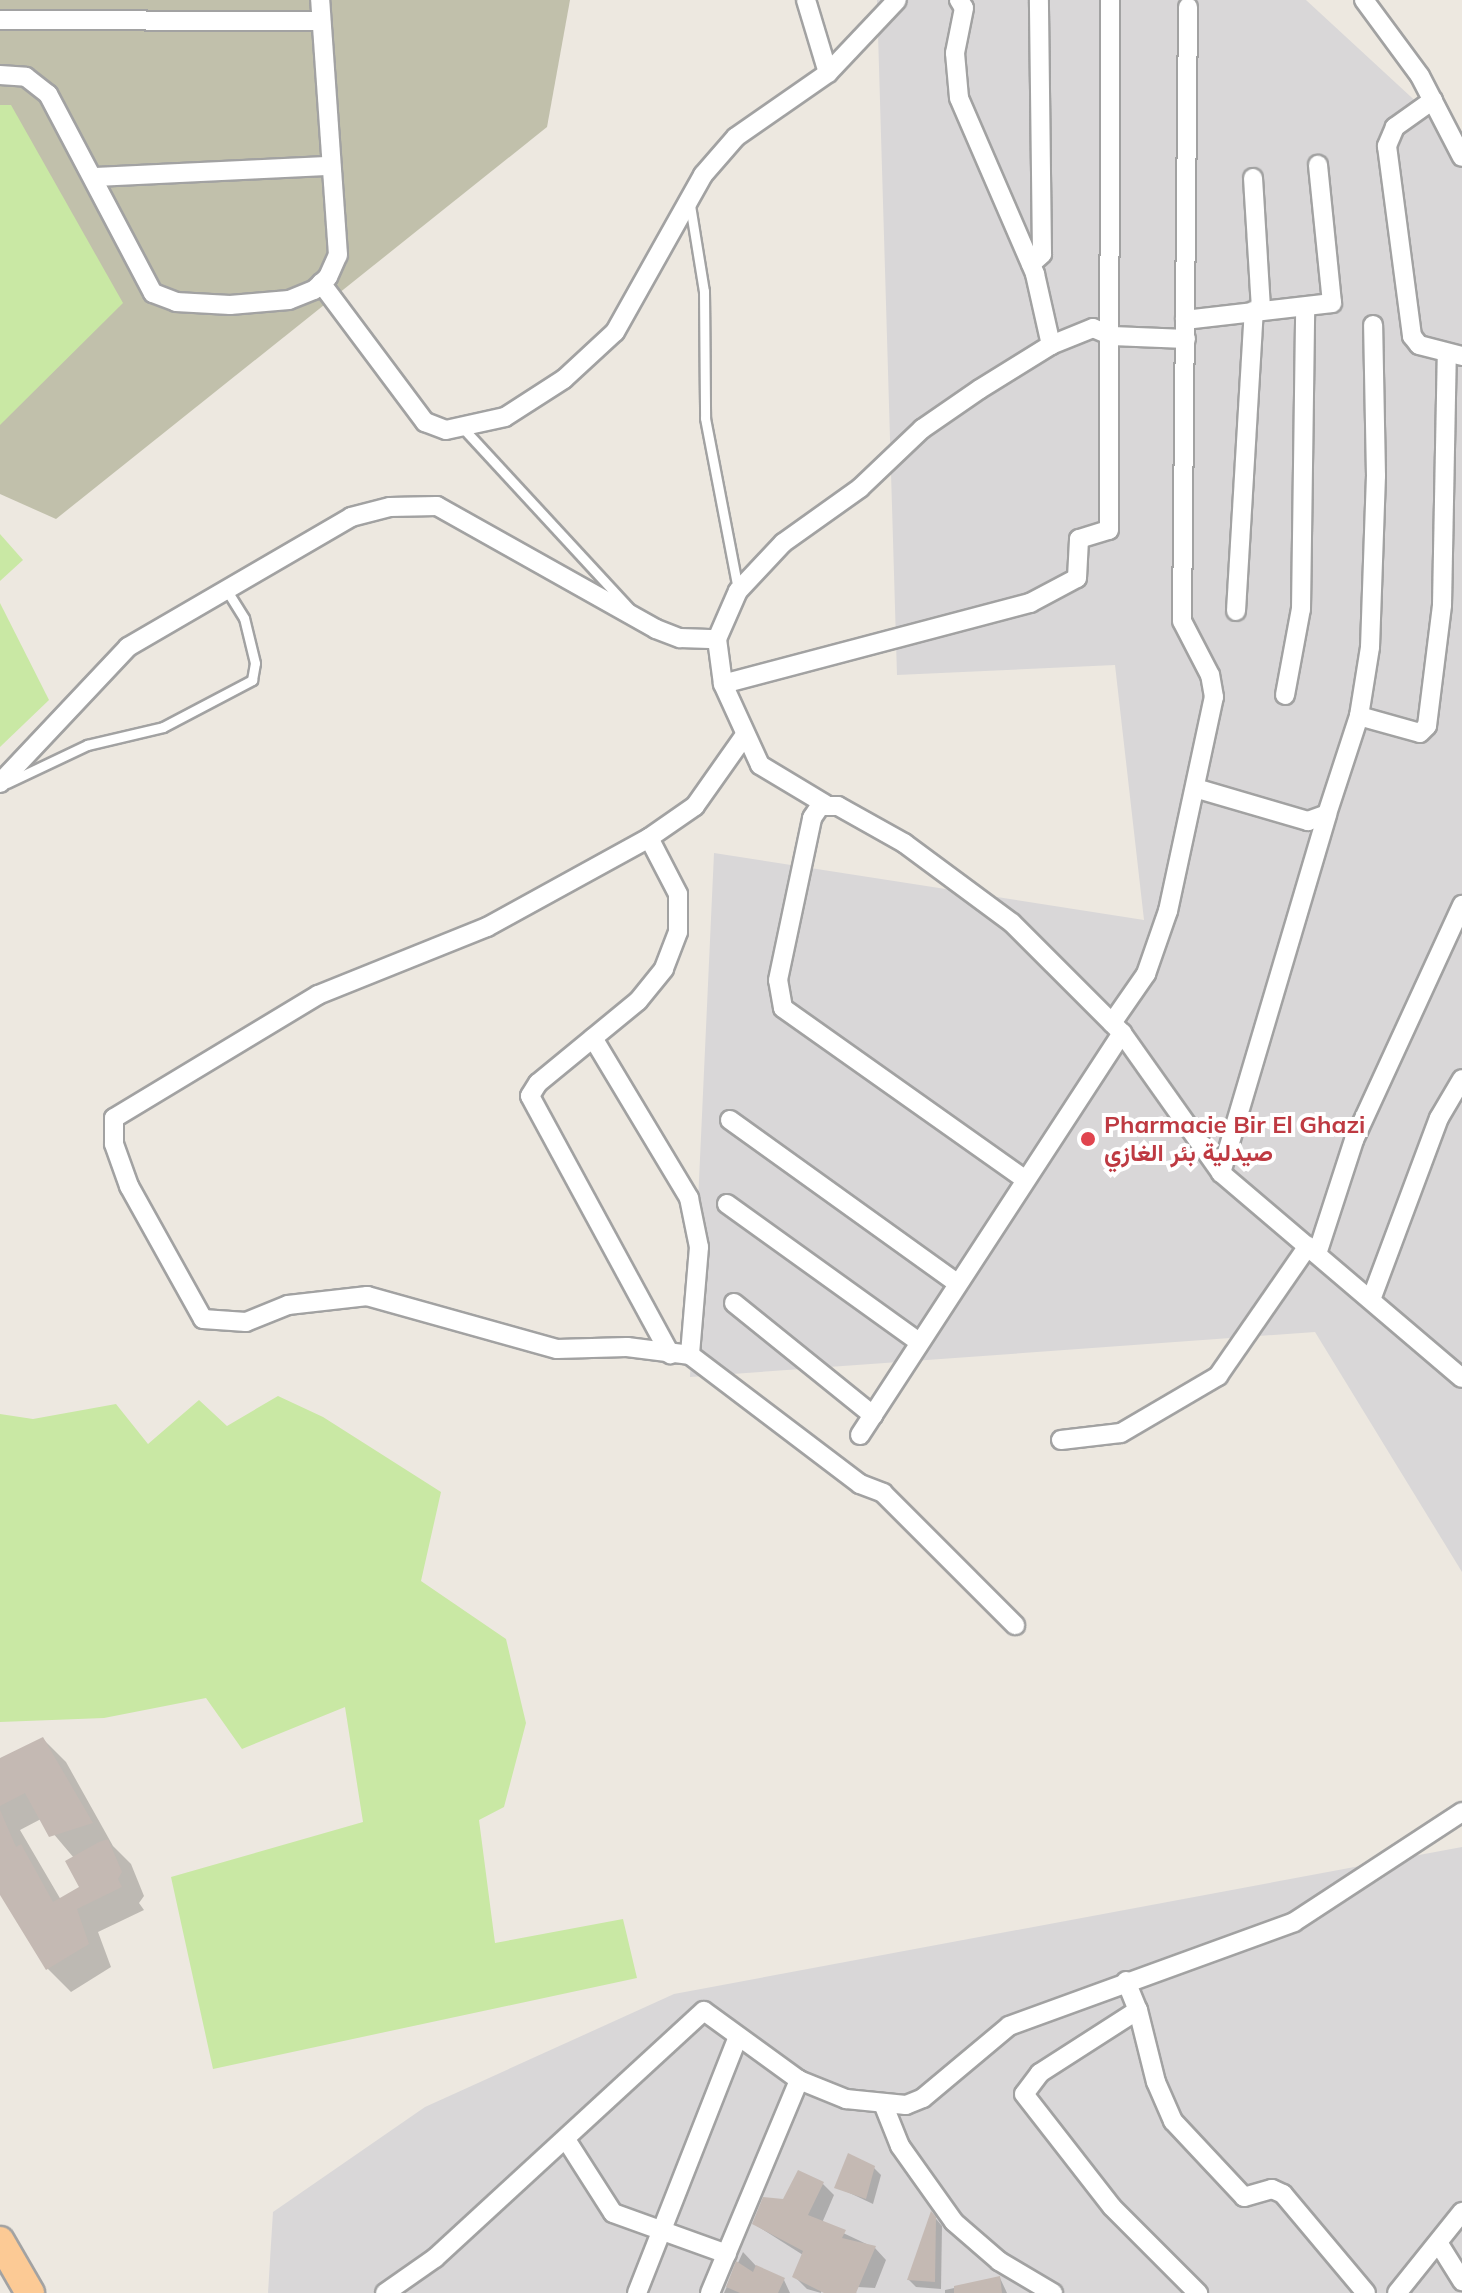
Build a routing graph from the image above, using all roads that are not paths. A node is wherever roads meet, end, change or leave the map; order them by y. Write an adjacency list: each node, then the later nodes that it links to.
1 (320, 0): 11 (street)
2 (806, 0): 12 (street)
3 (897, 0): 12 (street)
4 (959, 0): 21 (street)
5 (1039, 0): 21 (street)
6 (1110, 0): 27 (street)
7 (1364, 0): 14 (street)
8 (1188, 7): 26 (street)
9 (72, 9): 10 (street); 11 (street)
10 (0, 20)
11 (321, 21): 17 (street)
12 (828, 73): 20 (street)
13 (0, 75): 18 (street)
14 (1433, 100): 15 (street); 29 (street)
15 (1462, 157)
16 (1318, 165): 23 (street)
17 (328, 166): 18 (street); 22 (street)
18 (94, 177): 22 (street)
19 (1253, 178): 24 (street)
20 (689, 197): 30 (street); 32 (lane)
21 (1031, 264): 28 (street)
22 (321, 283): 30 (street)
23 (1305, 309): 24 (street); 37 (street)
24 (1257, 310): 26 (street); 33 (street)
25 (1373, 325): 38 (street)
26 (1185, 330): 27 (street); 41 (street)
27 (1112, 336): 28 (street); 36 (street)
28 (1051, 345): 32 (street)
29 (1455, 355): 38 (street)
30 (462, 427): 34 (lane)
31 (226, 589): 34 (street); 40 (street); 40 (lane)
32 (738, 591): 35 (street)
33 (1236, 611)
34 (638, 620): 35 (street)
35 (717, 639): 36 (street)
36 (723, 684): 39 (street)
37 (1285, 695)
38 (1359, 716): 43 (street)
39 (745, 735): 42 (street); 44 (street)
40 (0, 785)
41 (1195, 788): 43 (street); 46 (street)
42 (825, 804): 46 (street); 51 (street)
43 (1327, 814): 50 (street)
44 (649, 838): 47 (street); 58 (street)
45 (1462, 905): 53 (street)
46 (1117, 1028): 50 (street); 51 (street)
47 (593, 1038): 58 (street); 59 (street)
48 (1462, 1079): 55 (street)
49 (730, 1120): 54 (street)
50 (1221, 1173): 53 (street)
51 (1023, 1178): 54 (street)
52 (727, 1204): 57 (street)
53 (1312, 1250): 55 (street); 63 (street)
54 (957, 1283): 57 (street)
55 (1372, 1297): 60 (street)
56 (734, 1303): 61 (street)
57 (919, 1342): 61 (street)
58 (670, 1354): 59 (street)
59 (690, 1355): 64 (street)
60 (1461, 1374)
61 (873, 1415): 62 (street)
62 (860, 1435)
63 (1061, 1440)
64 (1015, 1625)
65 (1462, 1812): 66 (street)
66 (1126, 1981): 67 (street); 70 (street)
67 (1138, 2010): 83 (street); 84 (street)
68 (738, 2037): 69 (street); 71 (street); 73 (street)
69 (799, 2080): 70 (street); 76 (street)
70 (884, 2106): 82 (street)
71 (567, 2141): 73 (street); 78 (street)
72 (1462, 2212): 75 (street)
73 (662, 2230): 76 (street); 80 (street)
74 (0, 2241): 79 (main road)
75 (1439, 2244): 77 (street); 85 (street)
76 (727, 2254): 81 (street)
77 (1462, 2281)
78 (390, 2292)
79 (30, 2293)
80 (637, 2293)
81 (710, 2293)
82 (1053, 2293)
83 (1198, 2293)
84 (1366, 2293)
85 (1397, 2293)

